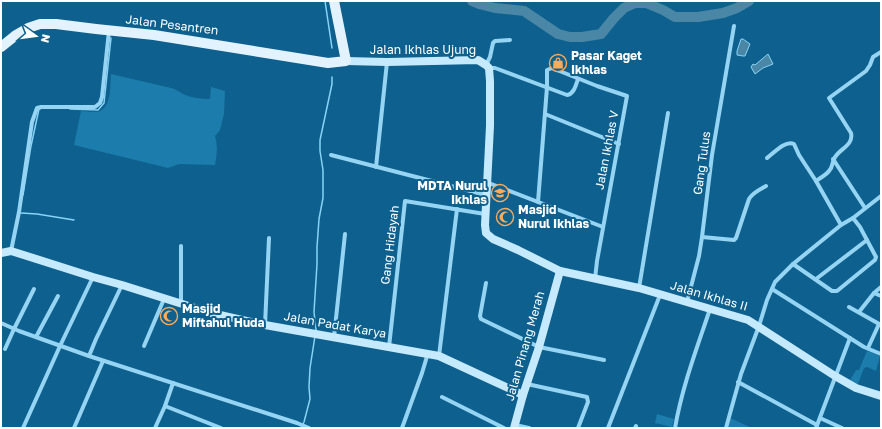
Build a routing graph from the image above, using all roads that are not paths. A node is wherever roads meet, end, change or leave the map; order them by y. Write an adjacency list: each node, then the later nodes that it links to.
1 (334, 1): 7 (main road)
2 (734, 26): 32 (street, Gang Tulus)
3 (109, 31): 5 (main road, Jalan Pesantren); 7 (main road, Jalan Pesantren); 36 (street)
4 (510, 40): 9 (street)
5 (1, 48)
6 (881, 52): 17 (street)
7 (346, 61): 8 (street, Jalan Ikhlas Ujung)
8 (387, 62): 9 (street, Jalan Ikhlas Ujung); 18 (street)
9 (487, 66): 11 (street); 20 (street, Jalan Ikhlas Ujung)
10 (578, 79): 11 (street); 11 (street); 14 (street, Jalan Ikhlas V)
11 (547, 87): 13 (street)
12 (668, 113): 47 (street)
13 (544, 114): 14 (street); 24 (street)
14 (619, 144): 30 (street, Jalan Ikhlas V)
15 (331, 155): 18 (street)
16 (767, 158): 19 (street)
17 (833, 159): 19 (street); 25 (street)
18 (376, 167): 22 (street)
19 (816, 181): 29 (street)
20 (486, 182): 22 (street, Jalan Ikhlas Ujung); 24 (street)
21 (766, 186): 32 (street)
22 (486, 195): 27 (street, Jalan Ikhlas Ujung)
23 (881, 196): 25 (street)
24 (538, 202): 30 (street)
25 (865, 208): 28 (street)
26 (457, 209): 27 (street, Gang Hidayah); 69 (street, Gang Hidayah); 76 (street)
27 (485, 214): 39 (street, Jalan Ikhlas Ujung)
28 (853, 218): 29 (street); 34 (street)
29 (842, 225): 38 (street)
30 (603, 227): 41 (street, Jalan Ikhlas V)
31 (345, 234): 65 (street)
32 (702, 237): 54 (street, Gang Tulus)
33 (269, 238): 61 (street)
34 (867, 240): 42 (street); 42 (street)
35 (181, 246): 55 (street)
36 (11, 251): 37 (street, Jalan Padat Karya); 40 (street, Jalan Padat Karya)
37 (1, 253)
38 (793, 264): 42 (street); 48 (street)
39 (560, 271): 41 (street, Jalan Ikhlas II); 70 (street, Jalan Pinang Merah)
40 (93, 277): 44 (street, Jalan Padat Karya); 67 (street)
41 (594, 279): 47 (street, Jalan Ikhlas II)
42 (816, 279)
43 (486, 283): 70 (street)
44 (122, 285): 53 (street, Jalan Padat Karya); 75 (street)
45 (881, 287): 49 (street)
46 (34, 288): 63 (street)
47 (639, 288): 50 (street, Jalan Ikhlas II)
48 (772, 289): 62 (street); 66 (street)
49 (874, 293): 52 (street); 58 (street)
50 (660, 294): 54 (street, Jalan Ikhlas II); 101 (street)
51 (58, 296): 64 (street)
52 (881, 296)
53 (164, 298): 55 (street, Jalan Padat Karya); 68 (street)
54 (686, 302): 57 (street, Jalan Ikhlas II)
55 (181, 304): 61 (street, Jalan Padat Karya)
56 (849, 307): 58 (street)
57 (710, 309): 62 (street, Jalan Ikhlas II); 102 (street)
58 (859, 312): 60 (street)
59 (1, 324): 63 (street)
60 (880, 324): 71 (street)
61 (265, 325): 65 (street, Jalan Padat Karya)
62 (759, 326): 79 (street, Jalan Ikhlas II); 80 (street)
63 (14, 329): 64 (street); 72 (street)
64 (36, 337): 67 (street)
65 (334, 337): 69 (street, Jalan Padat Karya)
66 (850, 338): 71 (street); 79 (street)
67 (60, 346): 75 (street); 92 (street)
68 (144, 346)
69 (389, 347): 73 (street, Jalan Padat Karya)
70 (539, 347): 77 (street); 82 (street, Jalan Pinang Merah)
71 (868, 348): 74 (street)
72 (5, 349)
73 (428, 353): 76 (street, Jalan Padat Karya); 97 (street)
74 (881, 354)
75 (89, 356): 78 (street)
76 (439, 356): 83 (street, Jalan Padat Karya)
77 (604, 360)
78 (103, 361): 81 (street); 93 (street)
79 (835, 376): 84 (street, Jalan Ikhlas II); 87 (street)
80 (738, 382): 90 (street); 103 (street)
81 (174, 383): 86 (street); 88 (street)
82 (526, 384): 83 (street, Jalan Pinang Merah); 100 (street)
83 (523, 395): 89 (street, Jalan Pinang Merah)
84 (881, 396)
85 (442, 397): 98 (street)
86 (165, 406): 94 (street); 95 (street)
87 (820, 418): 90 (street); 104 (street)
88 (296, 423): 91 (street); 96 (street)
89 (514, 426): 99 (street)
90 (817, 426)
91 (308, 427)
92 (23, 428)
93 (74, 428)
94 (155, 428)
95 (222, 428)
96 (294, 428)
97 (402, 428)
98 (504, 428)
99 (529, 428)
100 (578, 428)
101 (608, 428)
102 (675, 428)
103 (726, 428)
104 (842, 428)

